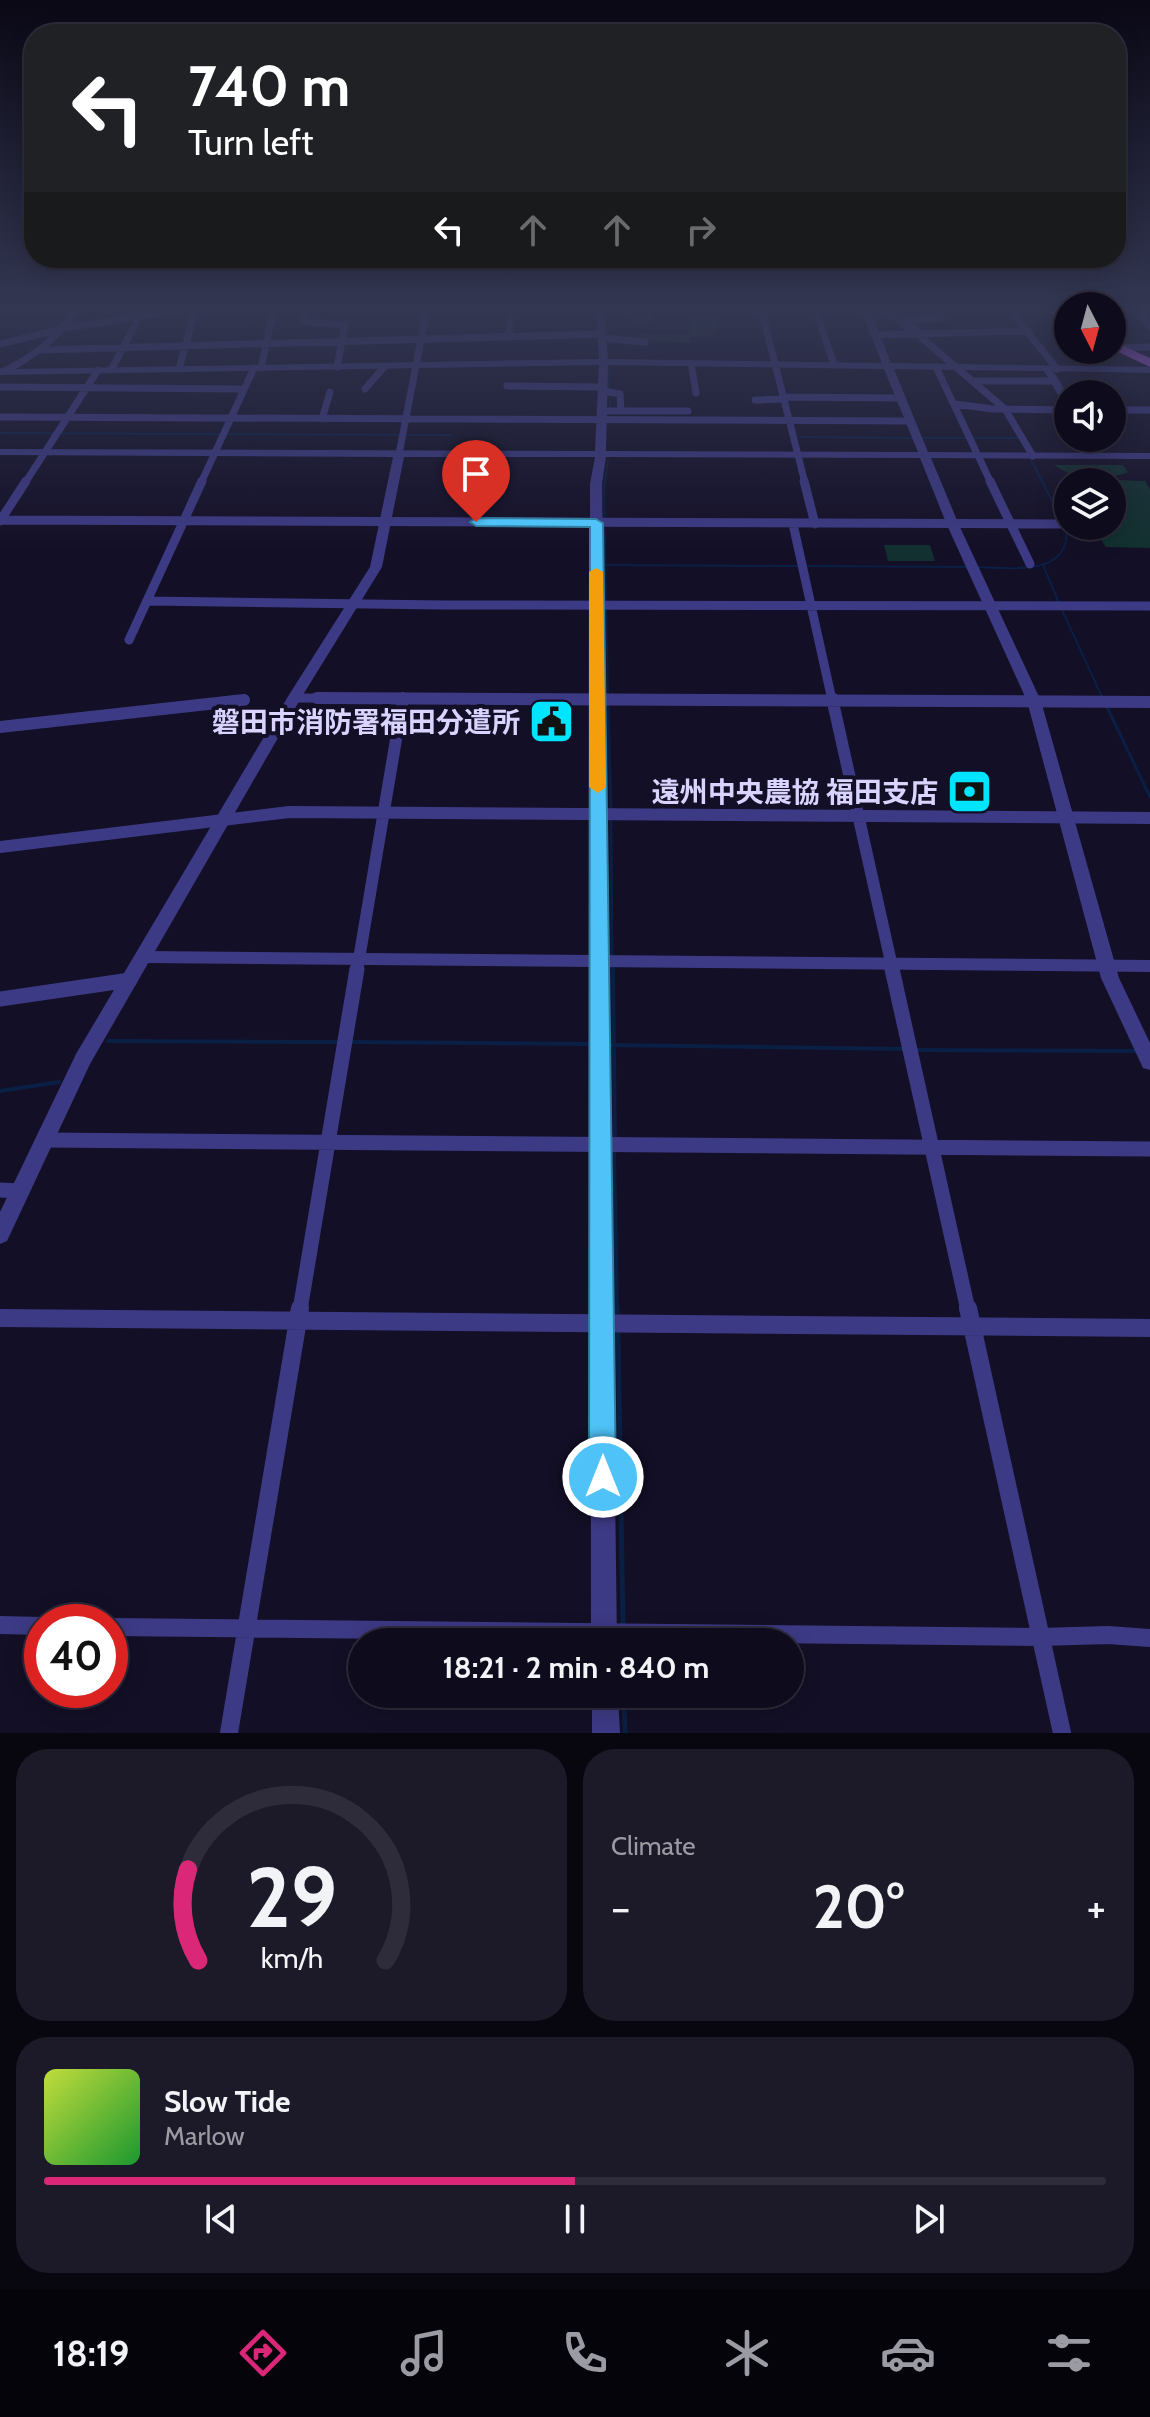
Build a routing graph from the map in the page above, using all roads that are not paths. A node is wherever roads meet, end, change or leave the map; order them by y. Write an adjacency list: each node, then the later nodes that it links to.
1 (85, 389): 27 (street)
2 (224, 389): 3 (street)
3 (244, 389): 28 (street)
4 (412, 389): 30 (street)
5 (602, 389): 6 (street)
6 (606, 389): 25 (street)
7 (695, 389): 13 (street)
8 (782, 389): 14 (street)
9 (895, 389): 15 (street)
10 (947, 389): 18 (street)
11 (983, 389): 19 (street)
12 (330, 392): 29 (street)
13 (696, 393)
14 (784, 398): 15 (street); 16 (street); 31 (street)
15 (899, 398): 32 (street)
16 (755, 400)
17 (1126, 402): 22 (street)
18 (955, 404): 19 (street); 40 (street)
19 (1005, 409): 20 (street); 41 (street)
20 (1054, 410)
21 (1126, 410): 22 (street)
22 (1131, 410): 23 (street)
23 (1150, 410)
24 (688, 411): 25 (street)
25 (610, 413): 30 (street); 31 (street); 37 (street)
26 (0, 417): 27 (street)
27 (67, 417): 28 (street); 34 (street)
28 (231, 419): 29 (street); 35 (street)
29 (322, 419): 30 (street)
30 (406, 419): 36 (street)
31 (789, 420): 32 (street); 38 (street)
32 (909, 421): 39 (street)
33 (0, 452): 34 (street)
34 (44, 452): 35 (street); 43 (street)
35 (216, 452): 36 (street); 44 (street)
36 (399, 454): 37 (street); 45 (street)
37 (602, 454): 38 (street); 46 (street)
38 (798, 455): 39 (street); 48 (street)
39 (923, 455): 40 (street); 51 (street)
40 (979, 456): 41 (street); 49 (street)
41 (1033, 456): 42 (street)
42 (1150, 456)
43 (0, 520): 44 (street)
44 (184, 521): 45 (street); 53 (street)
45 (385, 522): 46 (street); 54 (street)
46 (596, 523): 47 (street); 55 (street)
47 (793, 524): 48 (street); 56 (street)
48 (815, 524): 51 (street)
49 (1011, 524): 50 (street); 51 (street); 52 (street)
50 (1054, 524)
51 (953, 525): 57 (street)
52 (1030, 564)
53 (147, 601): 54 (street); 59 (street)
54 (354, 602): 55 (street); 60 (street)
55 (596, 603): 56 (street); 63 (street)
56 (812, 604): 57 (street); 64 (street)
57 (990, 605): 58 (street); 65 (street)
58 (1150, 606)
59 (129, 640)
60 (294, 698): 61 (street); 72 (street)
61 (403, 698): 63 (street); 68 (street)
62 (244, 700): 67 (street)
63 (597, 700): 64 (street); 69 (street)
64 (833, 700): 65 (street); 70 (street)
65 (1034, 701): 66 (street); 71 (street)
66 (1150, 702)
67 (0, 727)
68 (386, 814): 69 (street); 72 (street); 76 (street)
69 (598, 815): 70 (street); 77 (street)
70 (859, 817): 71 (street); 78 (street)
71 (1068, 817): 73 (street); 79 (street)
72 (225, 818): 74 (street); 75 (street)
73 (1150, 818)
74 (0, 847)
75 (144, 957): 76 (street); 81 (street)
76 (361, 958): 77 (street); 85 (street)
77 (599, 959): 78 (street); 86 (street)
78 (891, 962): 79 (street); 87 (street)
79 (1107, 965): 80 (street); 83 (street)
80 (1150, 966)
81 (130, 980): 82 (street); 84 (street)
82 (0, 999)
83 (1150, 1062)
84 (44, 1140): 85 (street); 90 (street)
85 (329, 1145): 86 (street); 93 (street)
86 (600, 1145): 87 (street); 94 (street)
87 (932, 1149): 88 (street); 95 (street)
88 (1150, 1149)
89 (0, 1190): 90 (street)
90 (20, 1191): 91 (street)
91 (0, 1234)
92 (0, 1318): 93 (street)
93 (299, 1321): 94 (street); 101 (street)
94 (602, 1324): 95 (street); 100 (street)
95 (971, 1326): 96 (street); 104 (street)
96 (1150, 1328)
97 (0, 1625): 98 (street)
98 (24, 1626)
99 (128, 1627): 101 (street)
100 (604, 1628)
101 (247, 1629): 102 (street); 107 (street)
102 (348, 1631)
103 (804, 1637): 104 (street)
104 (1040, 1637): 105 (street); 109 (street)
105 (1150, 1638)
106 (605, 1708): 108 (street)
107 (229, 1733)
108 (606, 1733)
109 (1062, 1733)

